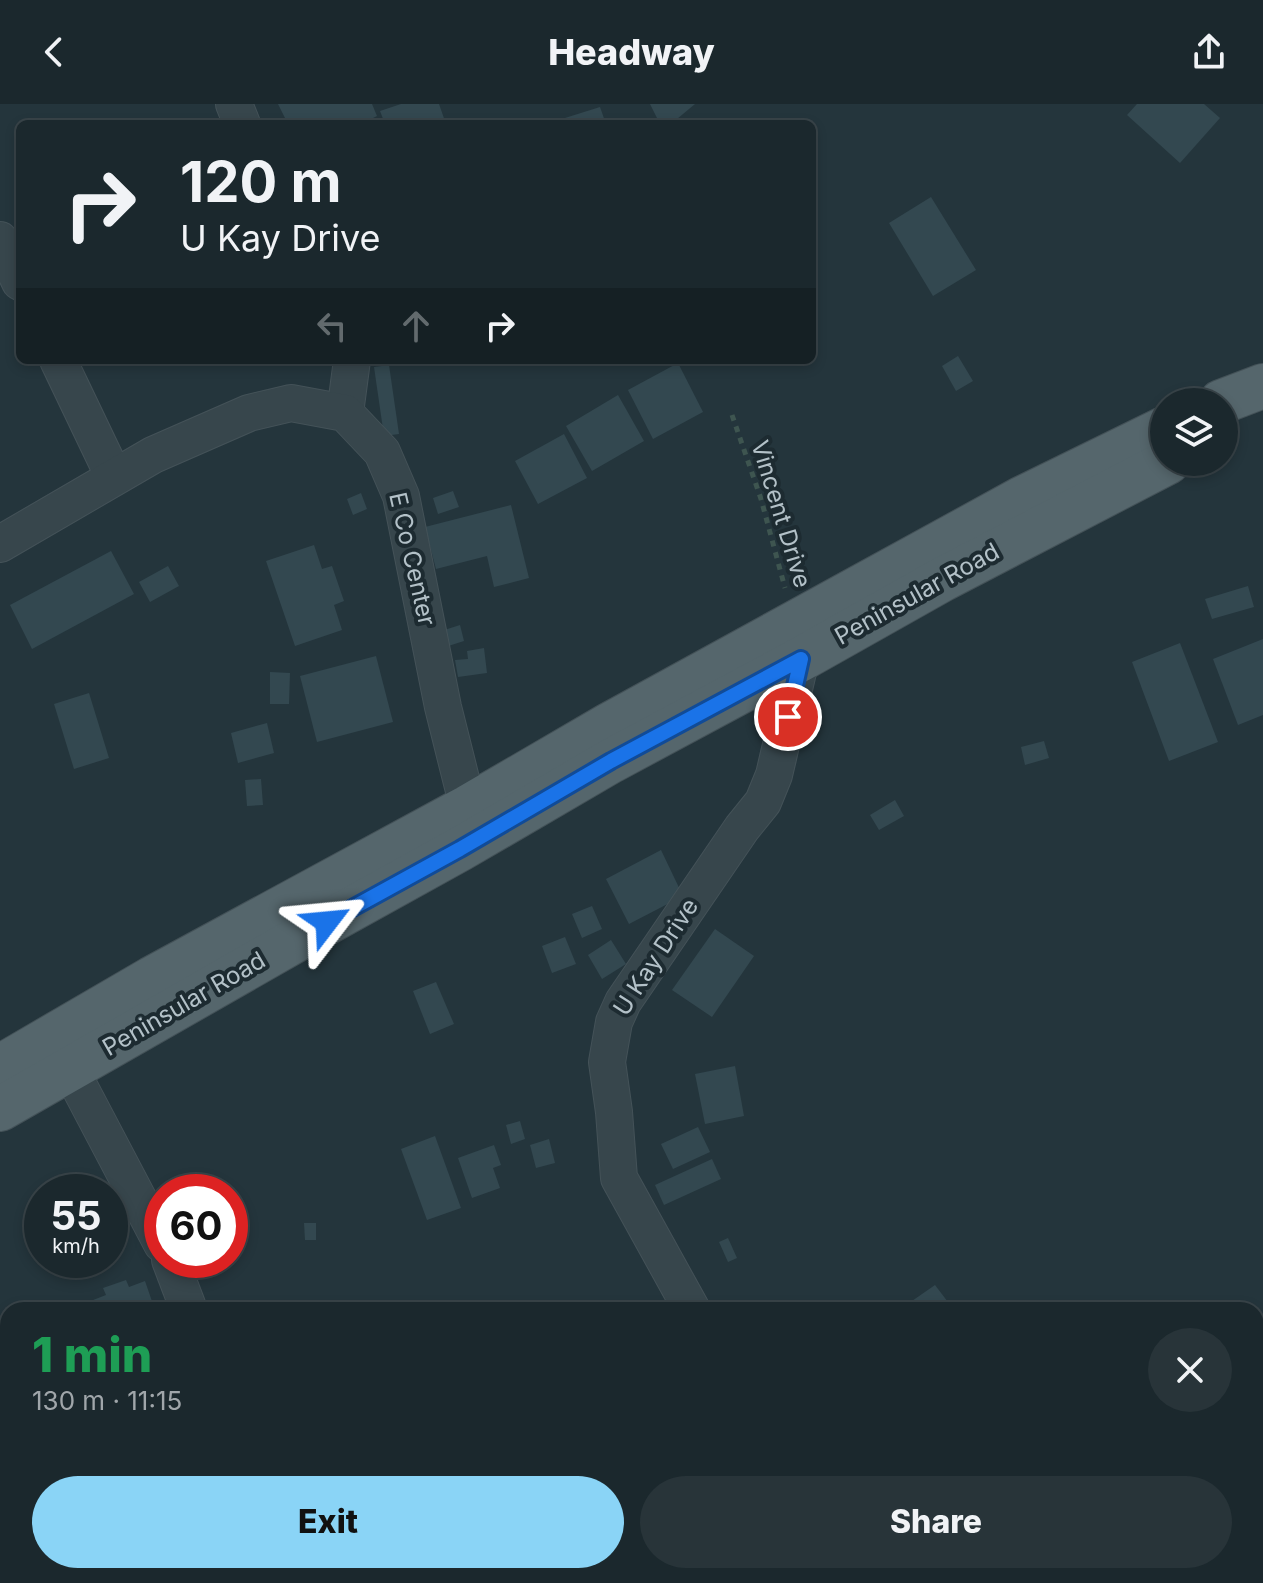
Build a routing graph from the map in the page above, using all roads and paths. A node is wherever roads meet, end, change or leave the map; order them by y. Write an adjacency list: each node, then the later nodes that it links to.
1 (0, 240): 2 (street)
2 (16, 274)
3 (60, 364): 13 (street)
4 (351, 364): 7 (street)
5 (1263, 386): 6 (main road)
6 (1238, 396)
7 (345, 413): 13 (street); 16 (street, E Co Center)
8 (732, 415): 15 (path, Vincent Drive)
9 (1263, 418): 10 (main road)
10 (1238, 428)
11 (1150, 436): 15 (main road, Peninsular Road)
12 (1150, 471): 15 (main road, Peninsular Road)
13 (114, 477): 14 (street)
14 (0, 544)
15 (798, 641): 16 (main road, Peninsular Road); 18 (main road, Peninsular Road); 23 (street, U Kay Drive)
16 (468, 807): 17 (main road, Peninsular Road)
17 (0, 1067)
18 (70, 1069): 19 (main road, Peninsular Road); 20 (street)
19 (0, 1109)
20 (144, 1210)
21 (177, 1278): 22 (street)
22 (186, 1302)
23 (688, 1302)

